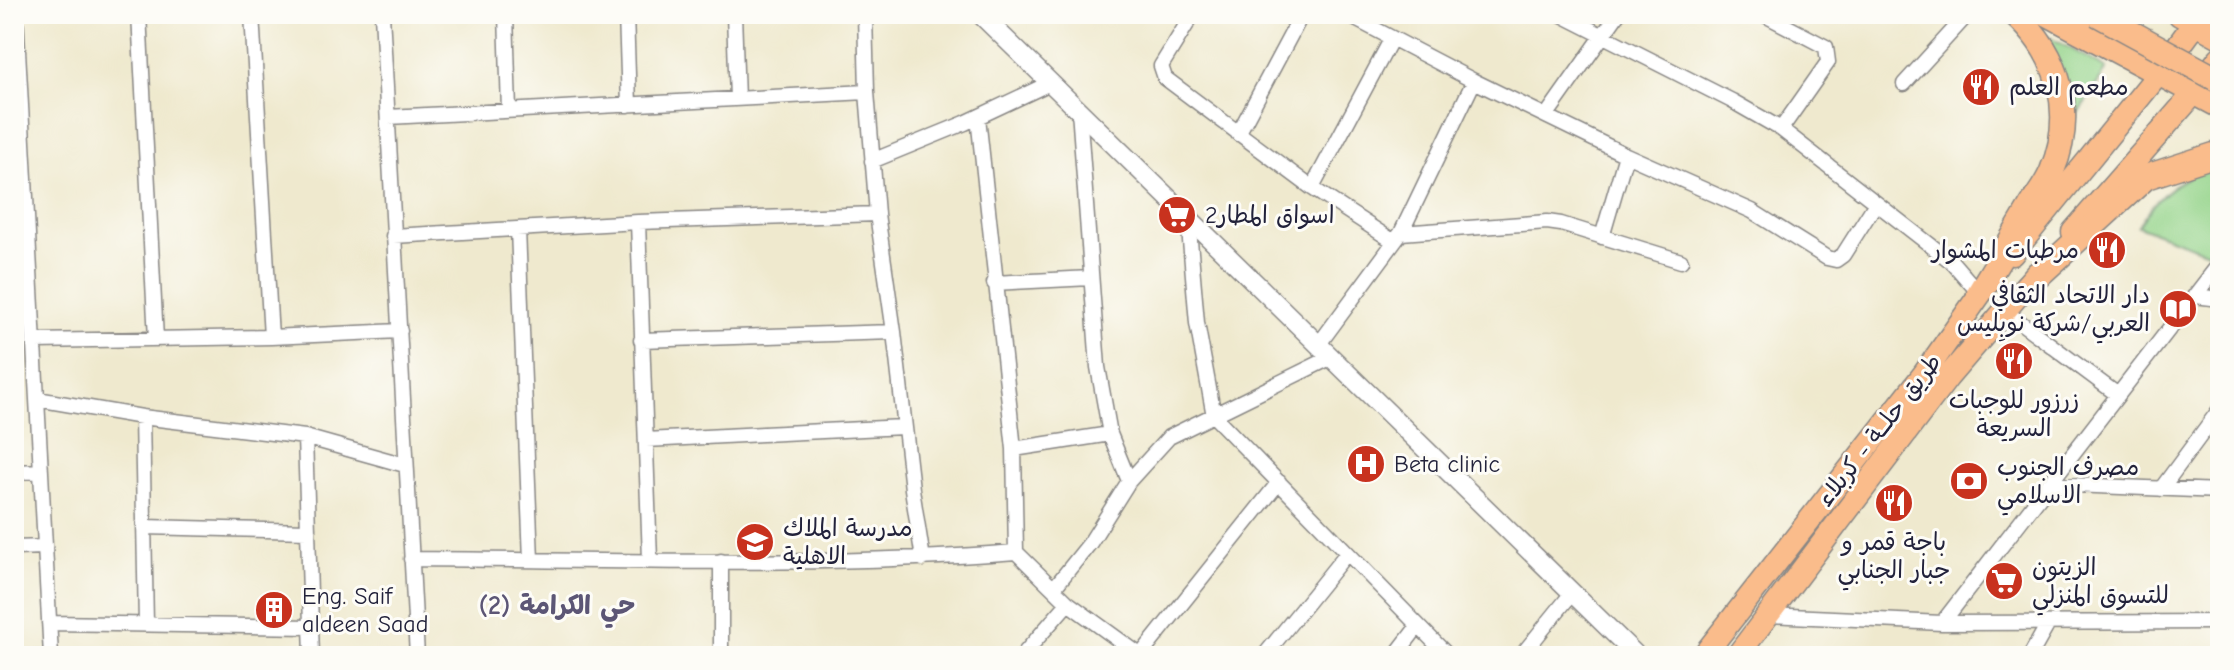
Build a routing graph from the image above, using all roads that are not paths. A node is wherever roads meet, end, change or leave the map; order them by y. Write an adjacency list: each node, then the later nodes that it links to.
1 (16, 14): 47 (street)
2 (139, 14): 69 (street)
3 (252, 14): 68 (street)
4 (382, 14): 40 (street)
5 (506, 14): 38 (street)
6 (626, 14): 35 (street)
7 (734, 14): 34 (street)
8 (865, 14): 32 (street)
9 (980, 14): 30 (street)
10 (1193, 14): 43 (street)
11 (1302, 14): 43 (street)
12 (1346, 14): 22 (street)
13 (1560, 14): 23 (street)
14 (1618, 14): 23 (street)
15 (1968, 14): 31 (street)
16 (2015, 14): 62 (highway)
17 (2048, 14): 27 (highway)
18 (2097, 14): 29 (highway, bridge)
19 (2132, 14): 26 (highway)
20 (1767, 15): 42 (street)
21 (2193, 17): 24 (highway); 27 (highway, طريق حلــة - كربلاء)
22 (1363, 18): 25 (street)
23 (1602, 36): 39 (street); 42 (street)
24 (2220, 36)
25 (1392, 38): 28 (street); 48 (street)
26 (2220, 60): 33 (highway, طريق حلــة - كربلاء)
27 (2160, 72): 33 (highway); 62 (main road, طريق حلــة - كربلاء)
28 (1474, 81): 39 (street); 55 (street)
29 (2220, 81)
30 (1050, 83): 37 (street); 41 (street)
31 (1904, 84)
32 (867, 92): 34 (street); 46 (street)
33 (2195, 92): 36 (highway); 61 (main road, طريق حلــة - كربلاء)
34 (737, 99): 35 (street)
35 (629, 105): 38 (street)
36 (2220, 106)
37 (1079, 110): 51 (street); 59 (street)
38 (509, 111): 40 (street)
39 (1546, 116): 45 (street)
40 (388, 117): 54 (street)
41 (978, 117): 46 (street); 60 (street)
42 (1781, 129): 49 (street)
43 (1238, 134): 48 (street)
44 (2220, 153): 61 (highway)
45 (1626, 155): 49 (street); 56 (street)
46 (872, 161): 50 (street)
47 (20, 183): 71 (street)
48 (1312, 188): 55 (street)
49 (1876, 203): 62 (street)
50 (877, 214): 52 (street); 67 (street)
51 (1188, 217): 72 (street); 77 (street)
52 (638, 222): 53 (street); 70 (street)
53 (518, 229): 54 (street); 100 (street)
54 (393, 236): 66 (street)
55 (1397, 237): 56 (street); 72 (street)
56 (1602, 237): 57 (street)
57 (1681, 261)
58 (2220, 263): 63 (street)
59 (1091, 278): 60 (street); 80 (street)
60 (994, 283): 83 (street)
61 (2026, 287): 65 (main road, طريق حلــة - كربلاء)
62 (1979, 293): 73 (main road, طريق حلــة - كربلاء)
63 (2195, 296): 64 (street); 74 (street)
64 (2220, 299)
65 (2005, 311): 73 (main road, طريق حلــة - كربلاء); 74 (street)
66 (400, 331): 68 (street); 84 (street)
67 (894, 332): 70 (street); 79 (street)
68 (271, 337): 69 (street)
69 (156, 339): 71 (street)
70 (641, 340): 82 (street)
71 (35, 341): 75 (street)
72 (1325, 351): 77 (street); 104 (street)
73 (1939, 371): 106 (main road, طريق حلــة - كربلاء); 126 (main road, طريق حلــة - كربلاء)
74 (2118, 395): 89 (street)
75 (37, 399): 78 (street); 85 (street)
76 (2220, 409): 90 (street)
77 (1214, 416): 87 (street); 88 (street)
78 (142, 417): 81 (street); 92 (street)
79 (903, 427): 82 (street); 99 (street)
80 (1110, 434): 83 (street); 87 (street)
81 (305, 437): 84 (street); 93 (street)
82 (646, 440): 101 (street)
83 (1014, 449): 96 (street)
84 (405, 465): 98 (street)
85 (41, 471): 86 (street); 94 (street)
86 (14, 472)
87 (1129, 481): 103 (street)
88 (1279, 482): 97 (street); 120 (street)
89 (2047, 484): 90 (street); 109 (street)
90 (2161, 489): 91 (street)
91 (2220, 491)
92 (144, 527): 93 (street); 110 (street)
93 (308, 531): 113 (street)
94 (45, 547): 95 (street); 108 (street)
95 (14, 548)
96 (1016, 552): 99 (street); 103 (street)
97 (1347, 553): 112 (street); 121 (street)
98 (411, 559): 100 (street); 117 (street)
99 (923, 559): 102 (street)
100 (531, 560): 101 (street)
101 (650, 560): 102 (street)
102 (721, 561): 118 (street)
103 (1054, 588): 105 (street)
104 (1572, 593): 124 (street); 125 (street)
105 (1068, 603): 119 (street); 120 (street)
106 (1768, 615): 109 (street); 114 (main road, طريق حلــة - كربلاء)
107 (2220, 622): 111 (street)
108 (49, 623): 110 (street); 115 (street)
109 (1942, 623): 111 (street)
110 (146, 624): 113 (street)
111 (2048, 624): 127 (street)
112 (1418, 626): 122 (street); 123 (street)
113 (311, 627): 116 (street)
114 (1744, 654)
115 (51, 656)
116 (312, 656)
117 (417, 656)
118 (721, 656)
119 (1022, 656)
120 (1140, 656)
121 (1264, 656)
122 (1395, 656)
123 (1448, 656)
124 (1521, 656)
125 (1637, 656)
126 (1703, 656)
127 (2030, 656)

